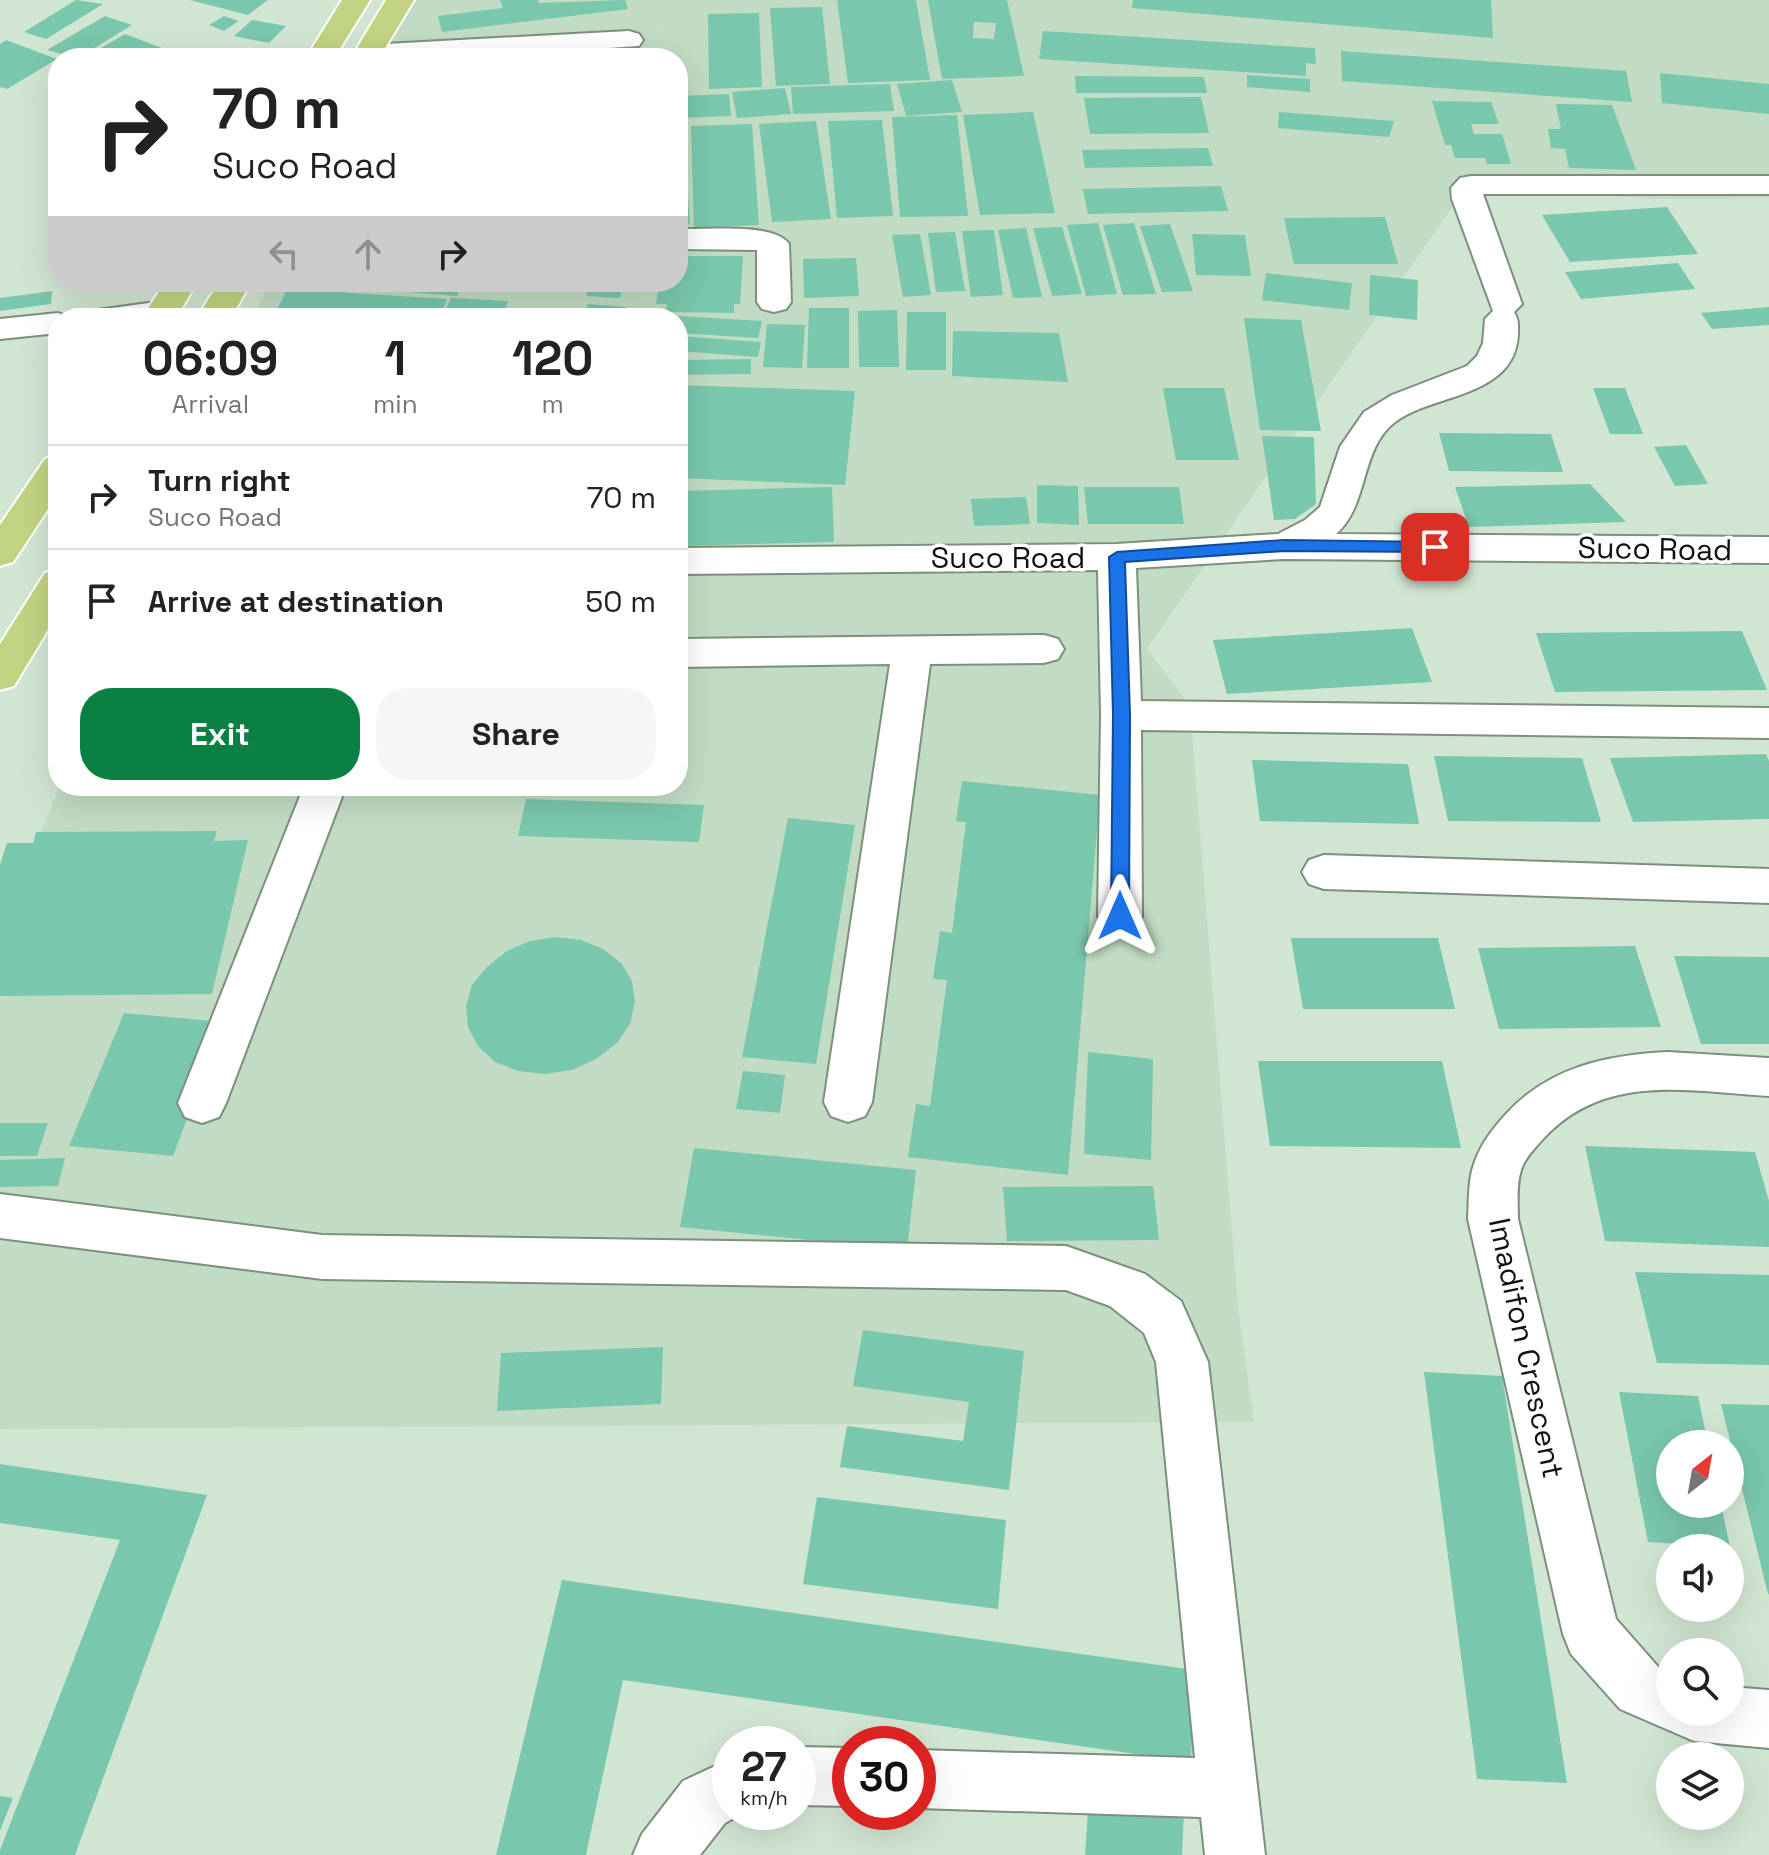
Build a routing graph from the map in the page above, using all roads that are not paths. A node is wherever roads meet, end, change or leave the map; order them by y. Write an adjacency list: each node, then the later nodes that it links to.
1 (356, 0): 4 (main road)
2 (400, 0): 5 (main road)
3 (629, 40): 6 (street)
4 (326, 48)
5 (371, 48)
6 (498, 48)
7 (1769, 185): 13 (street)
8 (688, 239): 9 (street)
9 (774, 302)
10 (48, 324): 11 (street)
11 (0, 329)
12 (48, 482): 15 (main road)
13 (1284, 546): 14 (street, Suco Road); 16 (street, Suco Road)
14 (1769, 550)
15 (0, 553)
16 (1117, 557): 17 (street, Suco Road); 23 (street)
17 (688, 561)
18 (48, 598): 22 (main road)
19 (1044, 649): 20 (street)
20 (912, 651): 21 (street); 30 (street)
21 (688, 653)
22 (0, 676)
23 (1121, 715): 24 (street); 28 (street)
24 (1769, 723)
25 (321, 796): 31 (street)
26 (1324, 872): 27 (street)
27 (1769, 886)
28 (1120, 916)
29 (1769, 1077): 33 (street, Imadifon Crescent)
30 (848, 1102)
31 (202, 1103)
32 (0, 1216): 37 (street)
33 (1656, 1696)
34 (1744, 1717): 35 (street)
35 (1769, 1719)
36 (936, 1780): 37 (street)
37 (1227, 1788): 40 (street)
38 (712, 1798): 39 (street)
39 (663, 1855)
40 (1235, 1855)

